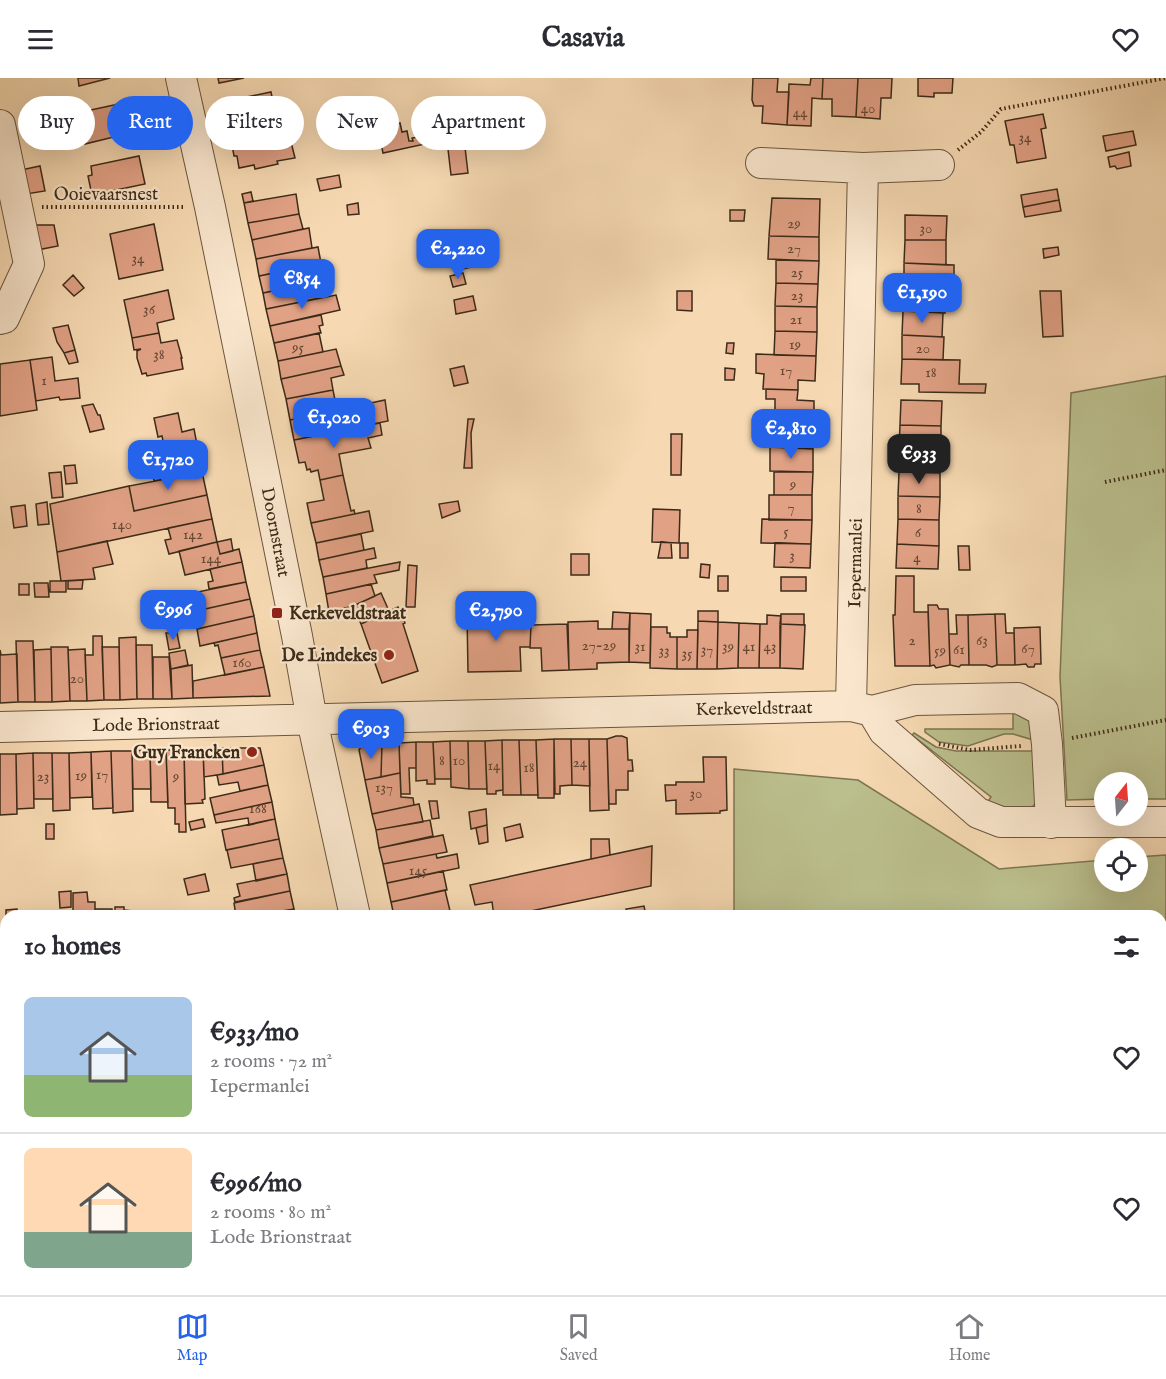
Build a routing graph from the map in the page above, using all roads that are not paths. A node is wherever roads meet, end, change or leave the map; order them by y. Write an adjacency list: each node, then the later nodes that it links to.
1 (181, 78): 8 (street, Doornstraat)
2 (0, 125): 6 (street)
3 (761, 163): 5 (street)
4 (939, 165): 5 (street)
5 (863, 168): 7 (street, Iepermanlei)
6 (0, 318)
7 (861, 708): 8 (street, Kerkeveldstraat); 11 (street); 11 (street, Kerkeveldstraat)
8 (312, 720): 9 (street, Lode Brionstraat); 12 (street, Doornstraat)
9 (0, 727)
10 (1166, 822): 11 (street)
11 (1051, 823)
12 (354, 910)

